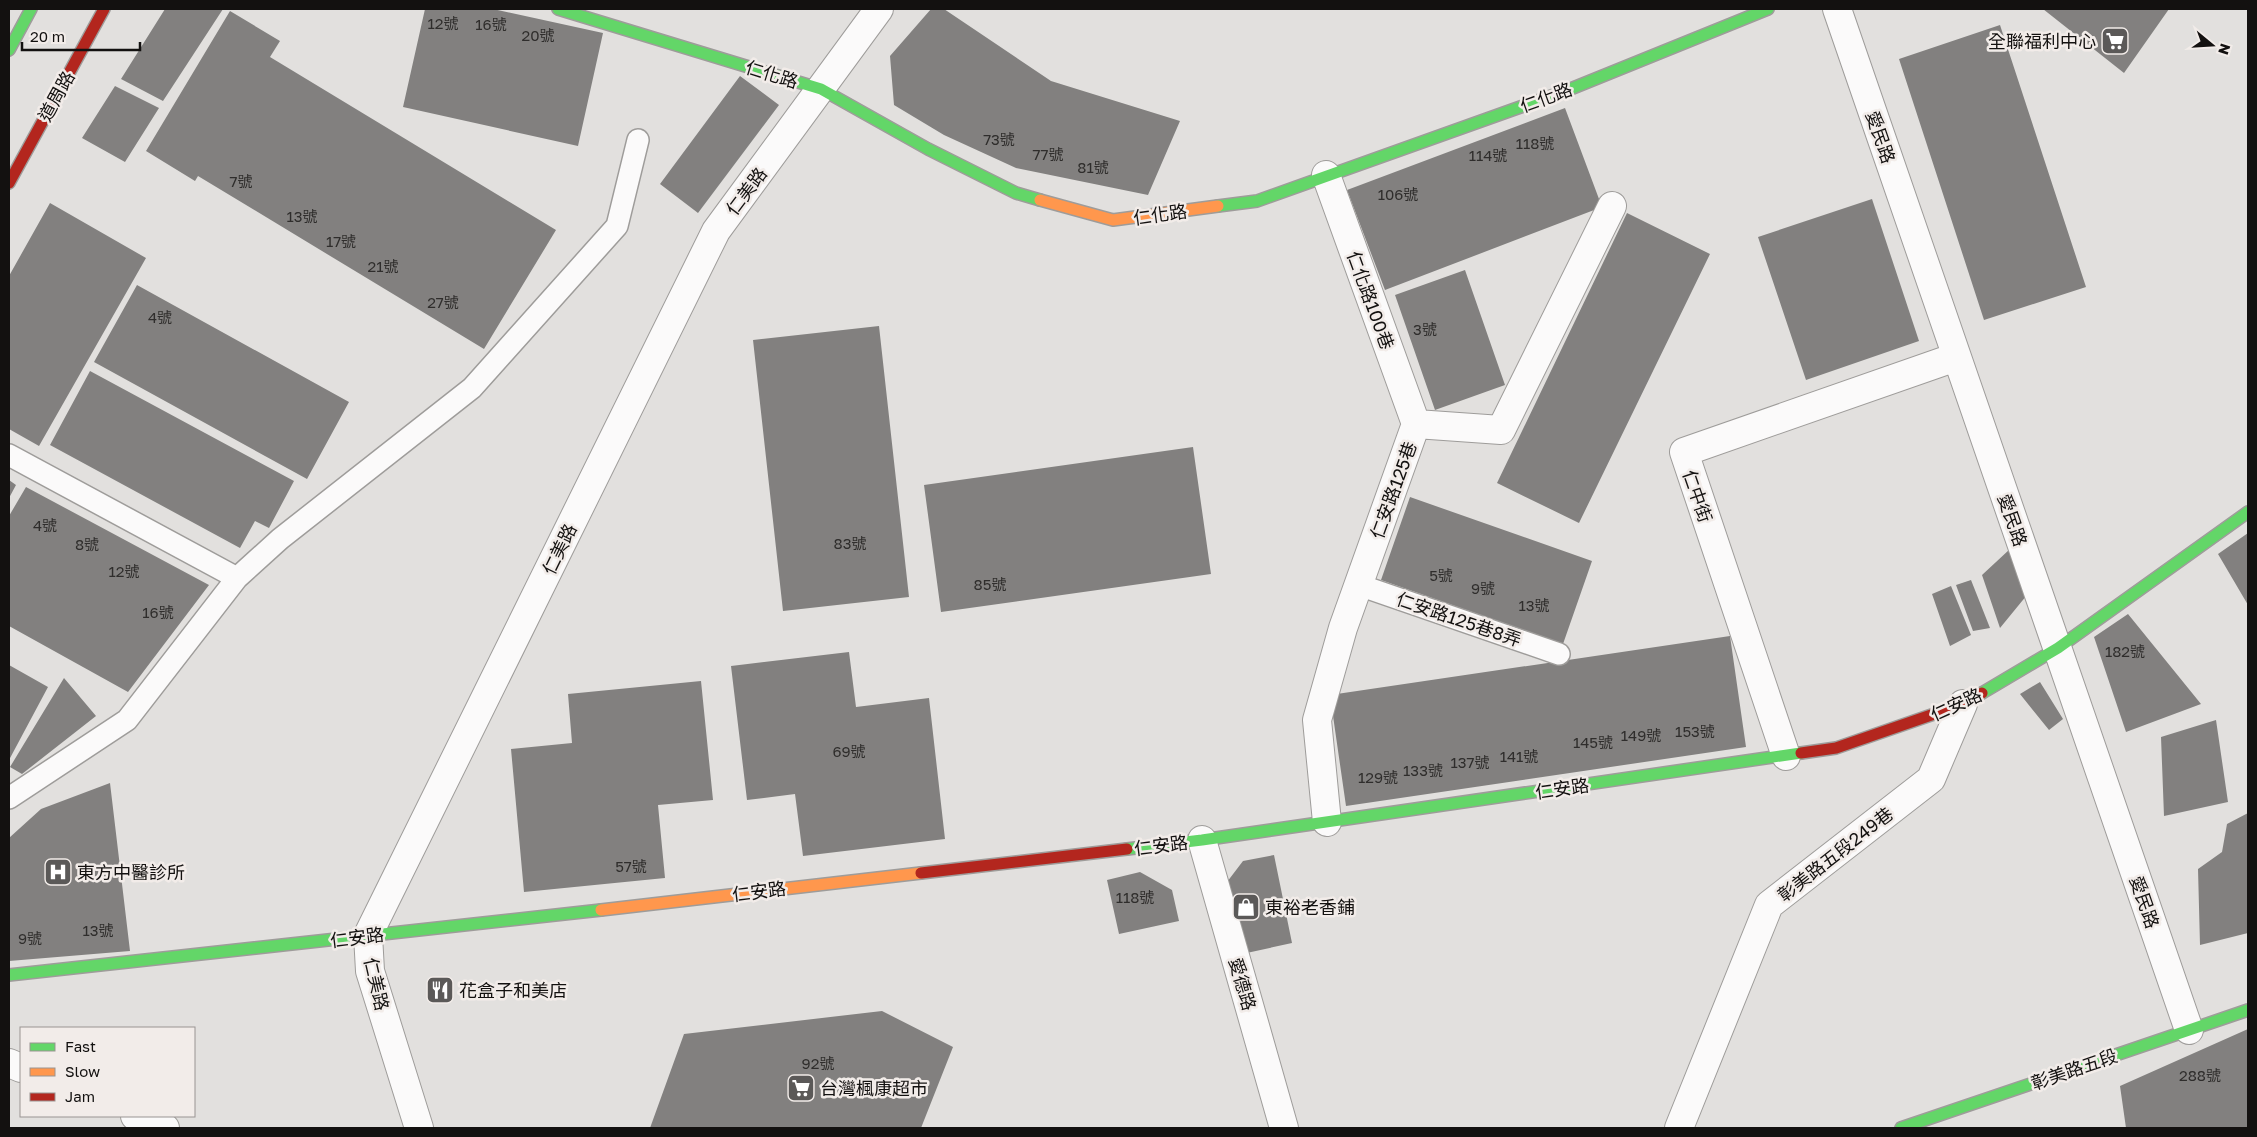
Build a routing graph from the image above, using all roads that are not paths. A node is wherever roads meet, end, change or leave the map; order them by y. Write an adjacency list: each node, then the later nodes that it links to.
1 (32, 9): 7 (street)
2 (104, 9): 11 (street, 道周路)
3 (558, 9): 8 (street, 仁化路)
4 (879, 9): 8 (street, 仁美路)
5 (1768, 9): 10 (street, 仁化路)
6 (1837, 9): 13 (street, 愛民路)
7 (9, 50)
8 (821, 89): 10 (street, 仁化路); 26 (street, 仁美路)
9 (638, 140): 17 (lane)
10 (1326, 175): 14 (street, 仁化路100巷)
11 (9, 183)
12 (1612, 206): 14 (street, 仁安路125巷)
13 (1956, 357): 19 (street, 愛民路); 22 (street, 仁中街)
14 (1416, 424): 18 (street, 仁安路125巷)
15 (9, 455): 17 (lane)
16 (2248, 512): 19 (street, 仁安路)
17 (237, 578): 23 (lane)
18 (1359, 585): 20 (lane, 仁安路125巷8弄); 24 (street, 仁安路125巷)
19 (2058, 648): 21 (street, 仁安路); 29 (street, 愛民路)
20 (1559, 654)
21 (1963, 704): 22 (street, 仁安路); 34 (street, 彰美路五段249巷)
22 (1786, 756): 24 (street, 仁安路)
23 (10, 795)
24 (1327, 822): 25 (street, 仁安路)
25 (1202, 840): 26 (street, 仁安路); 33 (street, 愛德路)
26 (368, 935): 27 (street, 仁安路); 32 (street, 仁美路)
27 (9, 975)
28 (2248, 1010): 29 (street, 彰美路五段)
29 (2189, 1030): 35 (street, 彰美路五段)
30 (138, 1117): 31 (street)
31 (165, 1128)
32 (419, 1128)
33 (1284, 1128)
34 (1678, 1128)
35 (1901, 1128)

